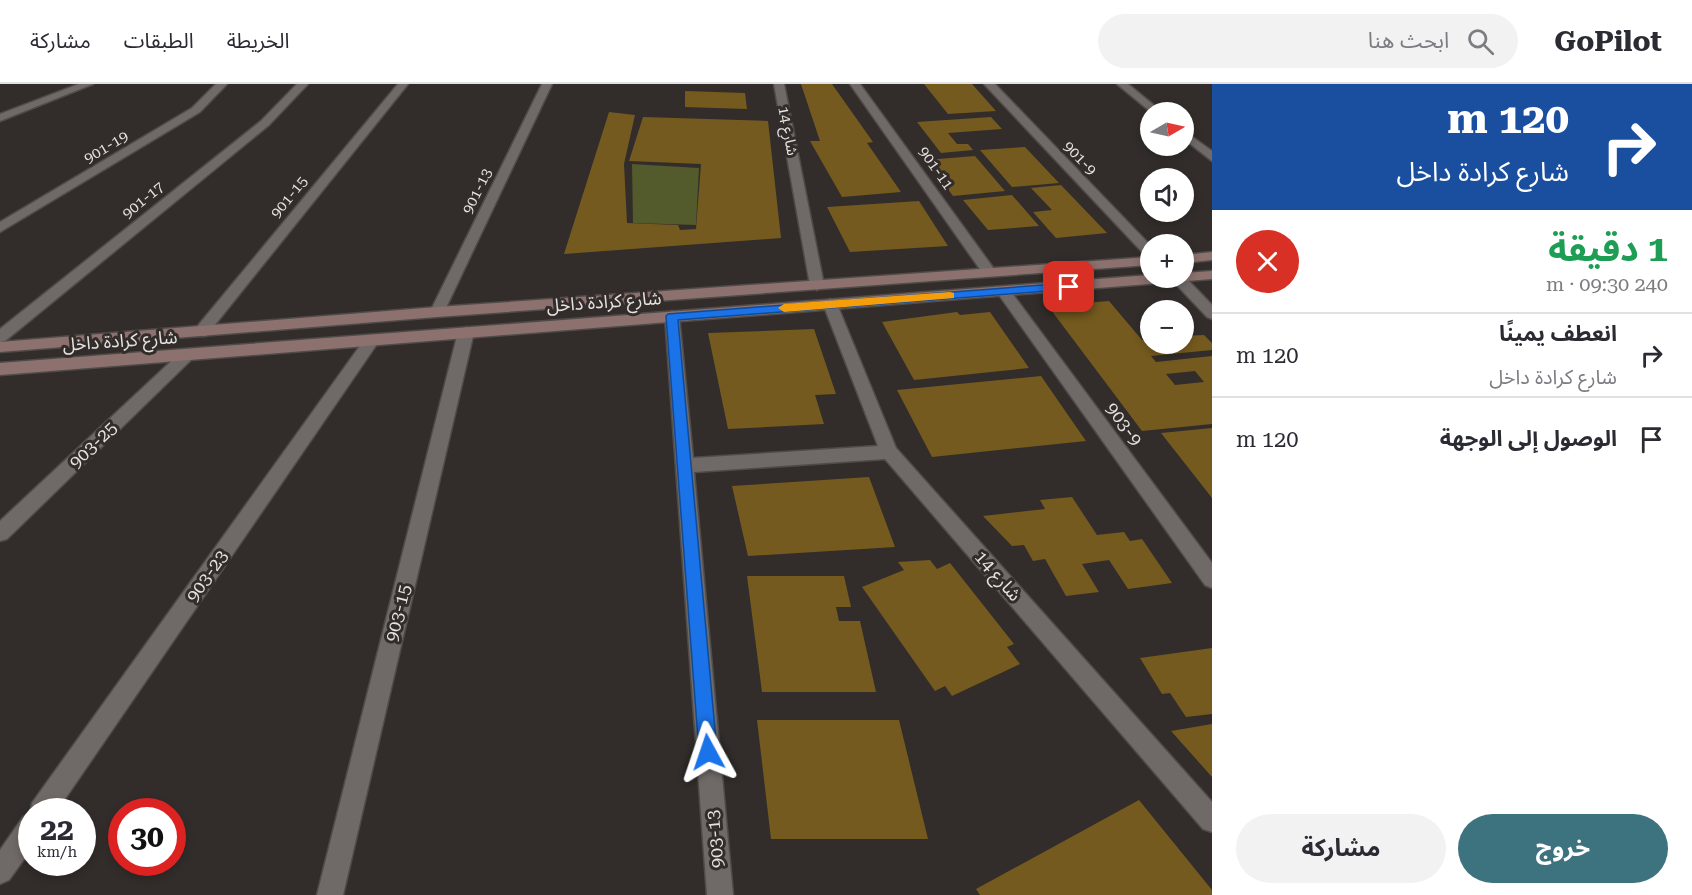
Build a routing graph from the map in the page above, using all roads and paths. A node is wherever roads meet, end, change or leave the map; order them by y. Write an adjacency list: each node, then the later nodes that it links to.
1 (88, 84): 10 (street)
2 (222, 84): 16 (street, 901-19)
3 (303, 84): 34 (street, 901-17)
4 (403, 84): 32 (street, 901-15)
5 (547, 84): 29 (street, 901-13)
6 (779, 84): 25 (street, شارع 14)
7 (855, 84): 21 (street, 901-11)
8 (989, 84): 17 (street, 901-9)
9 (1122, 84): 11 (street)
10 (73, 91): 12 (street); 13 (street)
11 (1144, 102)
12 (0, 118)
13 (0, 128)
14 (1194, 142): 15 (street)
15 (1212, 157)
16 (0, 228)
17 (1140, 242)
18 (1212, 256): 19 (main road)
19 (1194, 258)
20 (1140, 262): 21 (main road, شارع كرادة داخل)
21 (989, 272): 25 (main road, شارع كرادة داخل)
22 (1212, 275): 23 (main road, شارع كرادة داخل)
23 (1194, 277)
24 (1140, 281): 27 (main road, شارع كرادة داخل)
25 (817, 285): 29 (main road, شارع كرادة داخل)
26 (1187, 288): 30 (street)
27 (1004, 292): 28 (main road, شارع كرادة داخل); 42 (street, 903-9)
28 (830, 304): 31 (main road, شارع كرادة داخل); 39 (street, شارع 14)
29 (437, 312): 32 (main road, شارع كرادة داخل)
30 (1212, 314)
31 (672, 316): 33 (main road, شارع كرادة داخل); 40 (street, 903-13)
32 (201, 332): 36 (main road, شارع كرادة داخل)
33 (466, 332): 35 (main road, شارع كرادة داخل); 47 (street, 903-15)
34 (0, 337)
35 (372, 340): 37 (main road, شارع كرادة داخل); 43 (street, 903-23)
36 (0, 347)
37 (186, 356): 38 (main road, شارع كرادة داخل); 41 (street, 903-25)
38 (0, 369)
39 (889, 452): 40 (street); 44 (street, شارع 14)
40 (684, 466): 48 (street, 903-13)
41 (0, 533)
42 (1212, 579)
43 (52, 798)
44 (1212, 820)
45 (18, 846): 46 (street)
46 (0, 871)
47 (330, 895)
48 (720, 895)

